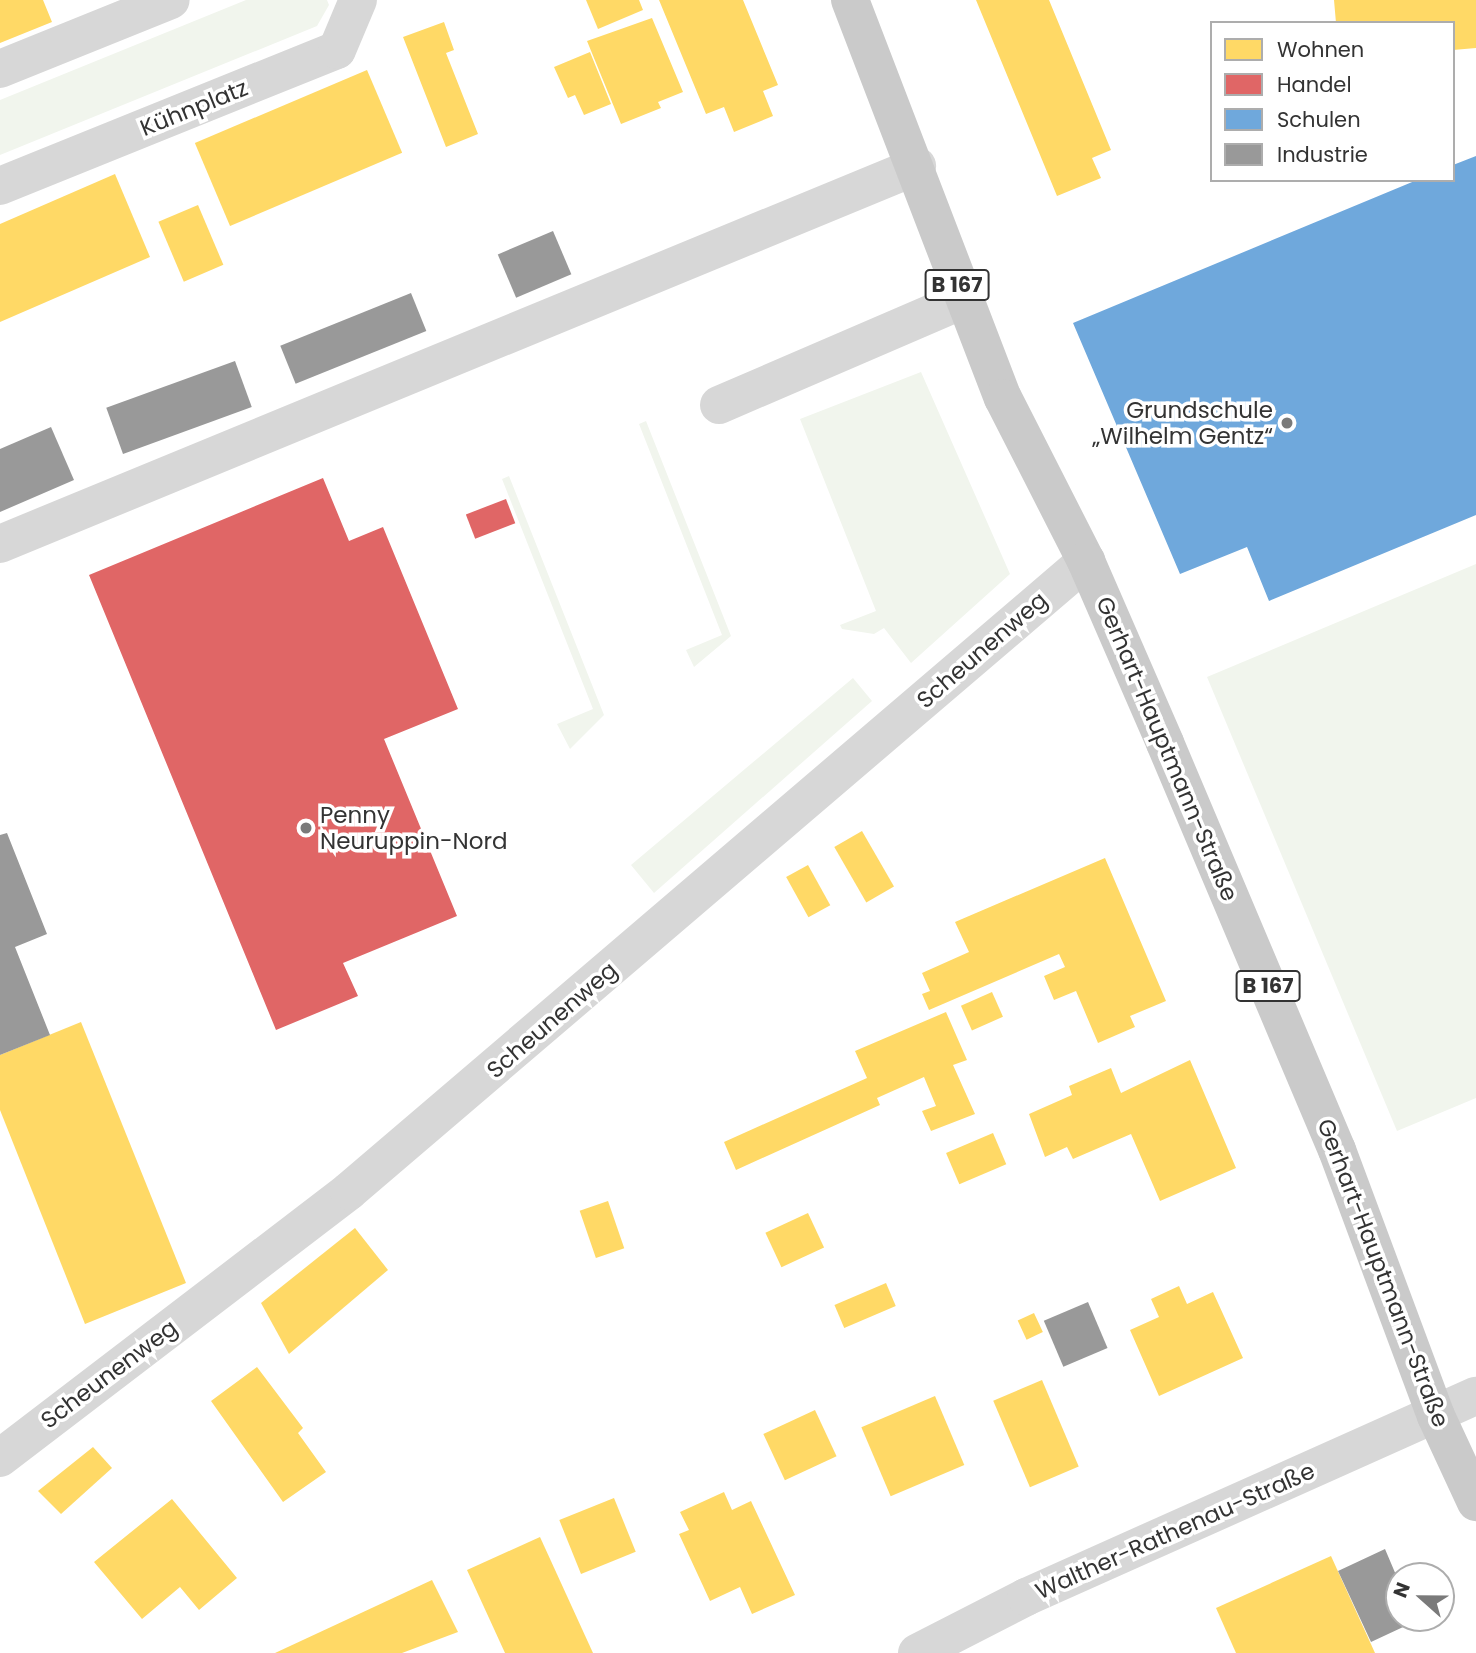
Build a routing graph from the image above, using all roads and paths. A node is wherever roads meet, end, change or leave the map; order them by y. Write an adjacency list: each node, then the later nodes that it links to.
1 (171, 0): 4 (street)
2 (358, 0): 6 (street, Kühnplatz)
3 (850, 0): 5 (main road, Gerhart-Hauptmann-Straße / B 167)
4 (0, 69)
5 (917, 166): 7 (main road, Gerhart-Hauptmann-Straße / B 167); 9 (street)
6 (0, 186)
7 (963, 300): 8 (street); 10 (main road, Gerhart-Hauptmann-Straße / B 167)
8 (719, 405)
9 (0, 544)
10 (1086, 561): 12 (main road, Gerhart-Hauptmann-Straße / B 167); 13 (street, Scheunenweg)
11 (1476, 1396): 12 (street, Walther-Rathenau-Straße)
12 (1436, 1416): 14 (main road, Gerhart-Hauptmann-Straße / B 167); 15 (street, Walther-Rathenau-Straße)
13 (0, 1458)
14 (1476, 1502)
15 (917, 1653)

